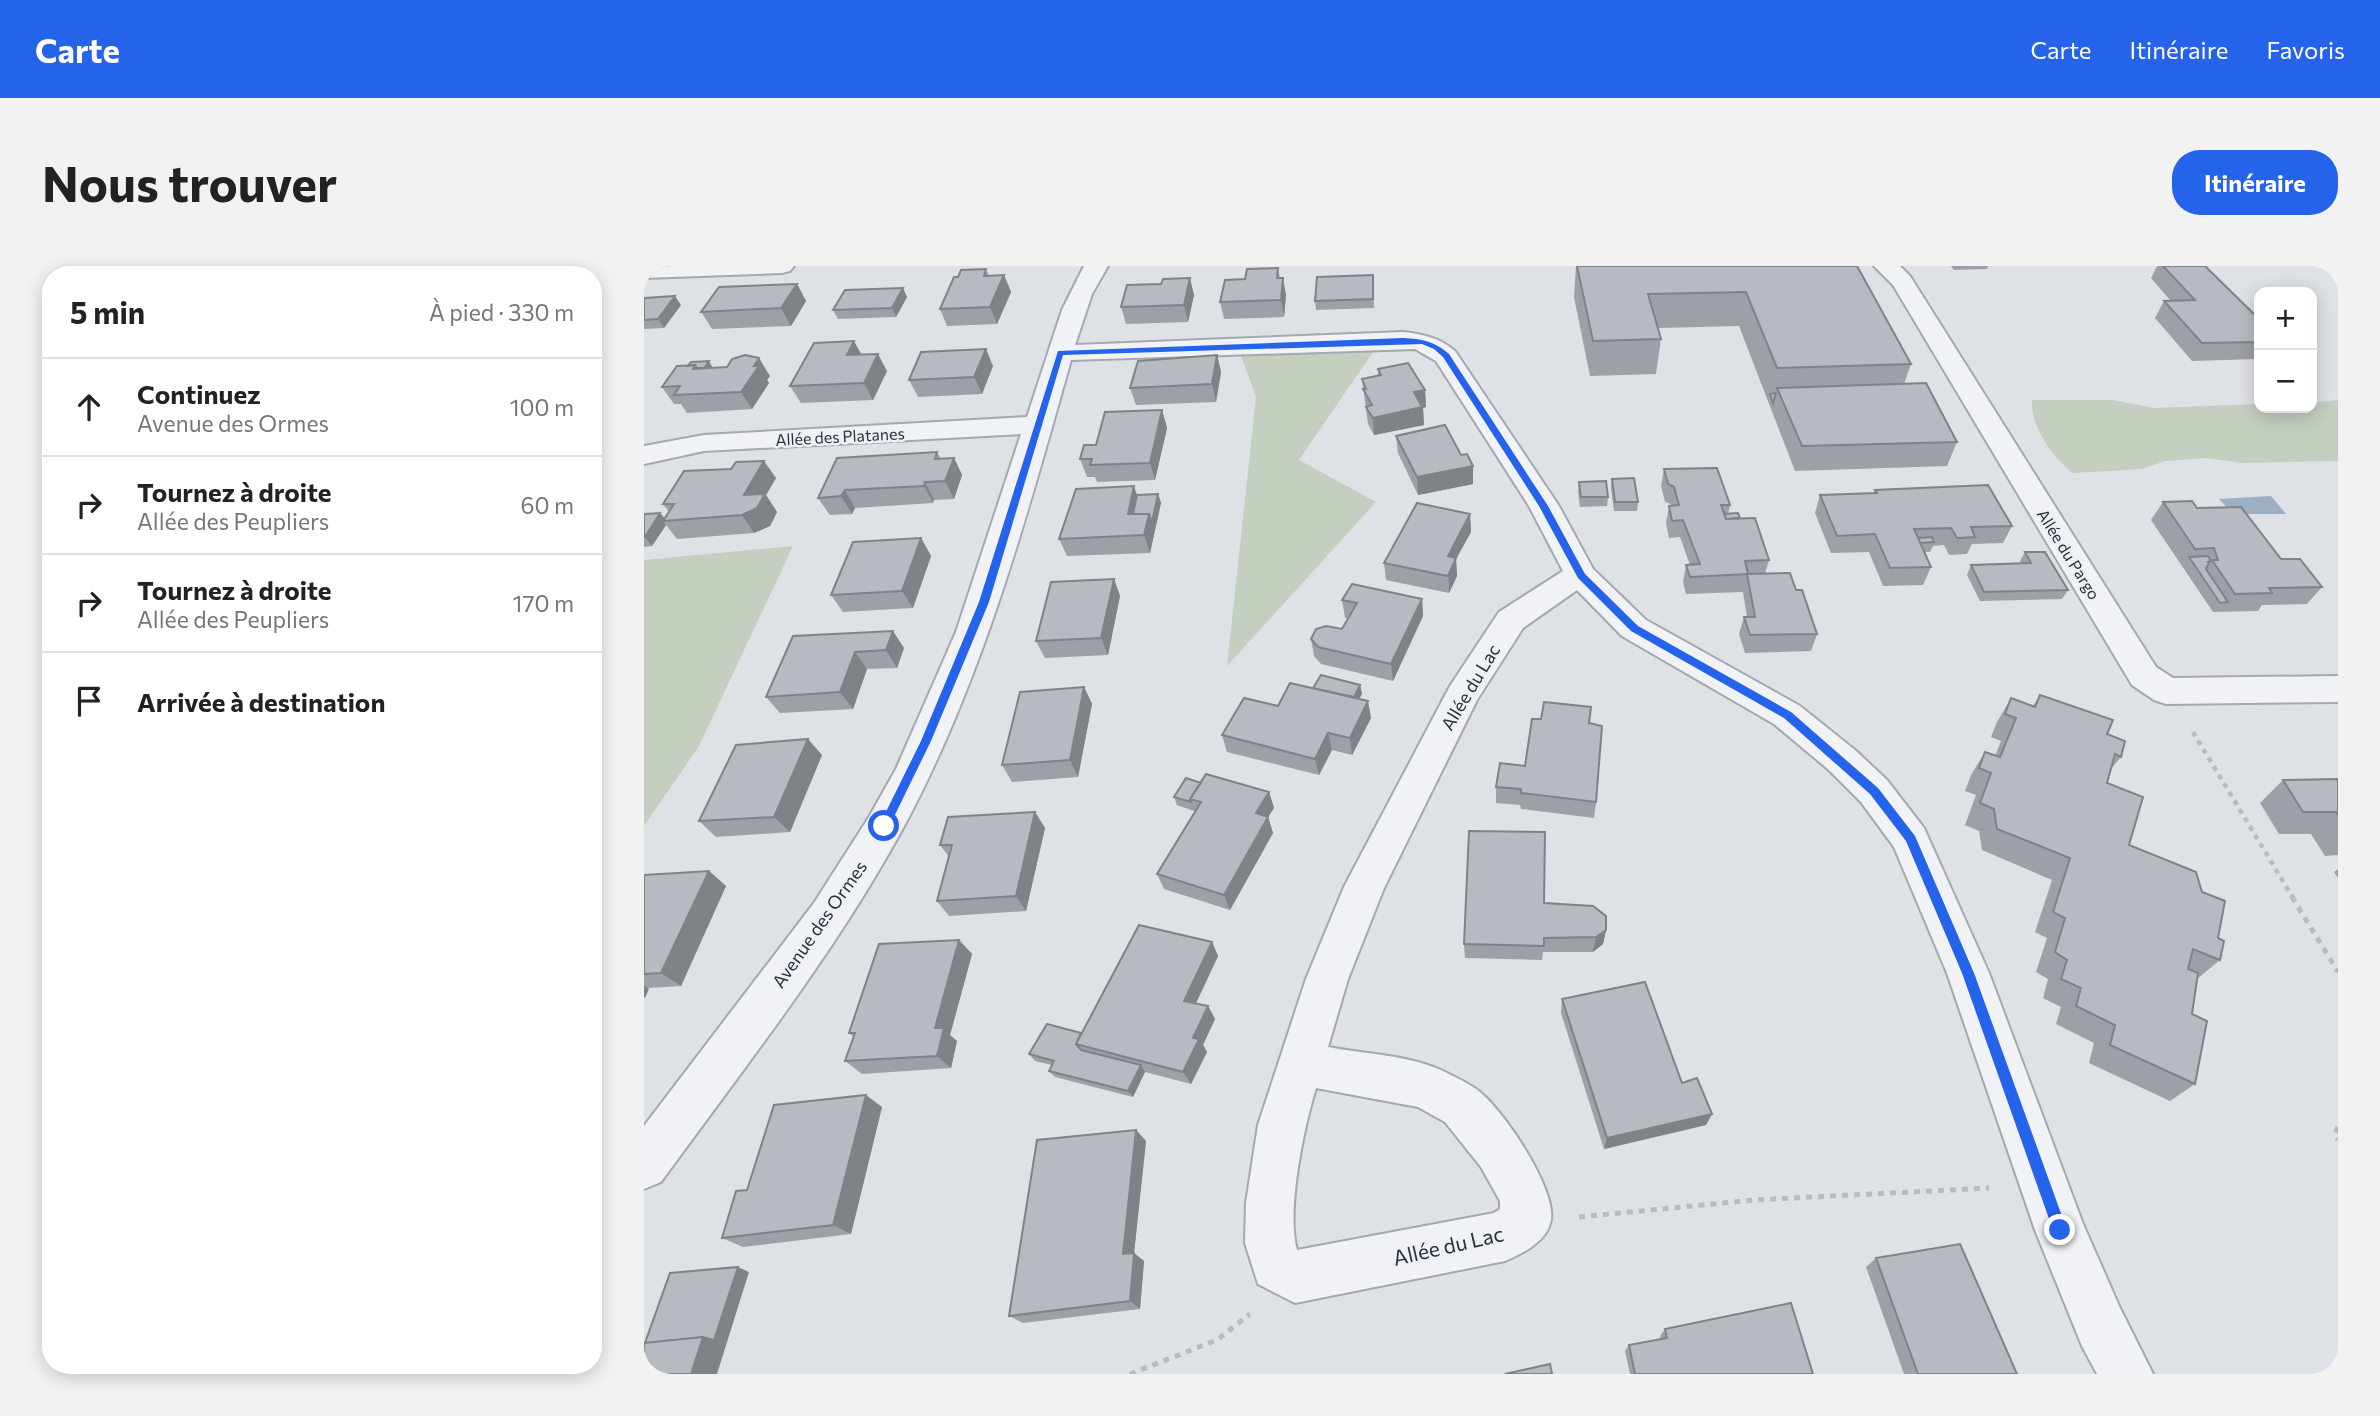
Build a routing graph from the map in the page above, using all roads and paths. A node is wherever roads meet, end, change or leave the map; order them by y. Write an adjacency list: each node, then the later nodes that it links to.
1 (782, 266): 4 (street)
2 (1096, 266): 5 (street, Avenue des Ormes)
3 (1886, 266): 10 (street, Allée du Pargo)
4 (644, 271)
5 (1060, 353): 6 (street, Avenue des Ormes); 8 (street)
6 (1037, 425): 7 (street, Allée des Platanes); 15 (street, Avenue des Ormes)
7 (644, 455)
8 (1581, 575): 12 (street, Allée du Lac); 16 (street)
9 (2338, 689): 10 (street)
10 (2166, 691): 11 (path)
11 (2338, 972)
12 (1300, 1064): 17 (street, Allée du Lac); 18 (street, Allée du Lac)
13 (2338, 1127): 14 (path)
14 (2338, 1140)
15 (644, 1165)
16 (2042, 1183): 17 (path); 20 (street)
17 (1525, 1220): 18 (street, Allée du Lac)
18 (1295, 1277): 19 (path)
19 (1130, 1374)
20 (2126, 1374)

